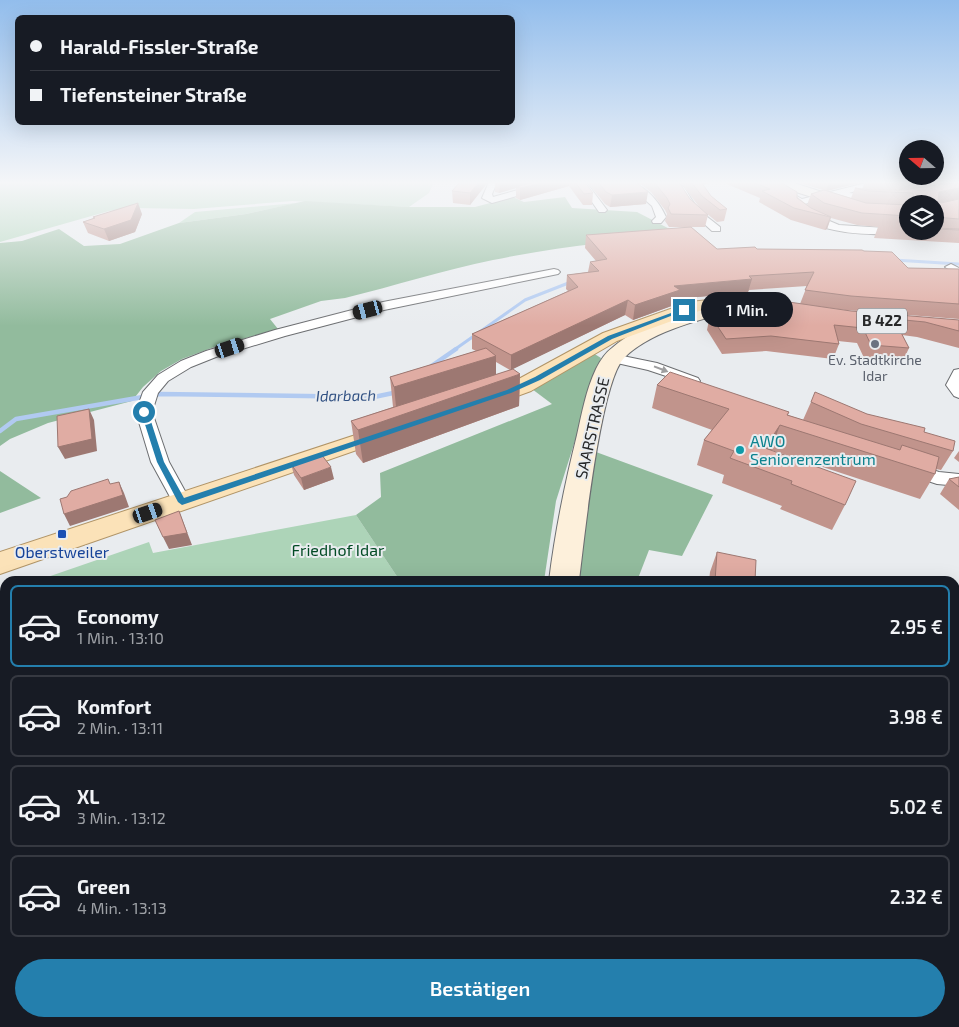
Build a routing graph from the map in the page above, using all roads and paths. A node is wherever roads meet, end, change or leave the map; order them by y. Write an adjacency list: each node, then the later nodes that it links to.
1 (867, 230): 2 (street)
2 (885, 230)
3 (554, 272): 14 (street)
4 (743, 303): 5 (main road, B 422); 6 (street, SAARSTRASSE); 10 (main road, B 422)
5 (837, 317)
6 (613, 358): 8 (street, one-way to 8); 16 (street, SAARSTRASSE)
7 (959, 373): 9 (street)
8 (708, 387)
9 (959, 393)
10 (462, 407)
11 (407, 426): 14 (main road)
12 (892, 463): 13 (street)
13 (959, 480)
14 (182, 502): 15 (main road)
15 (0, 563)
16 (565, 576)

